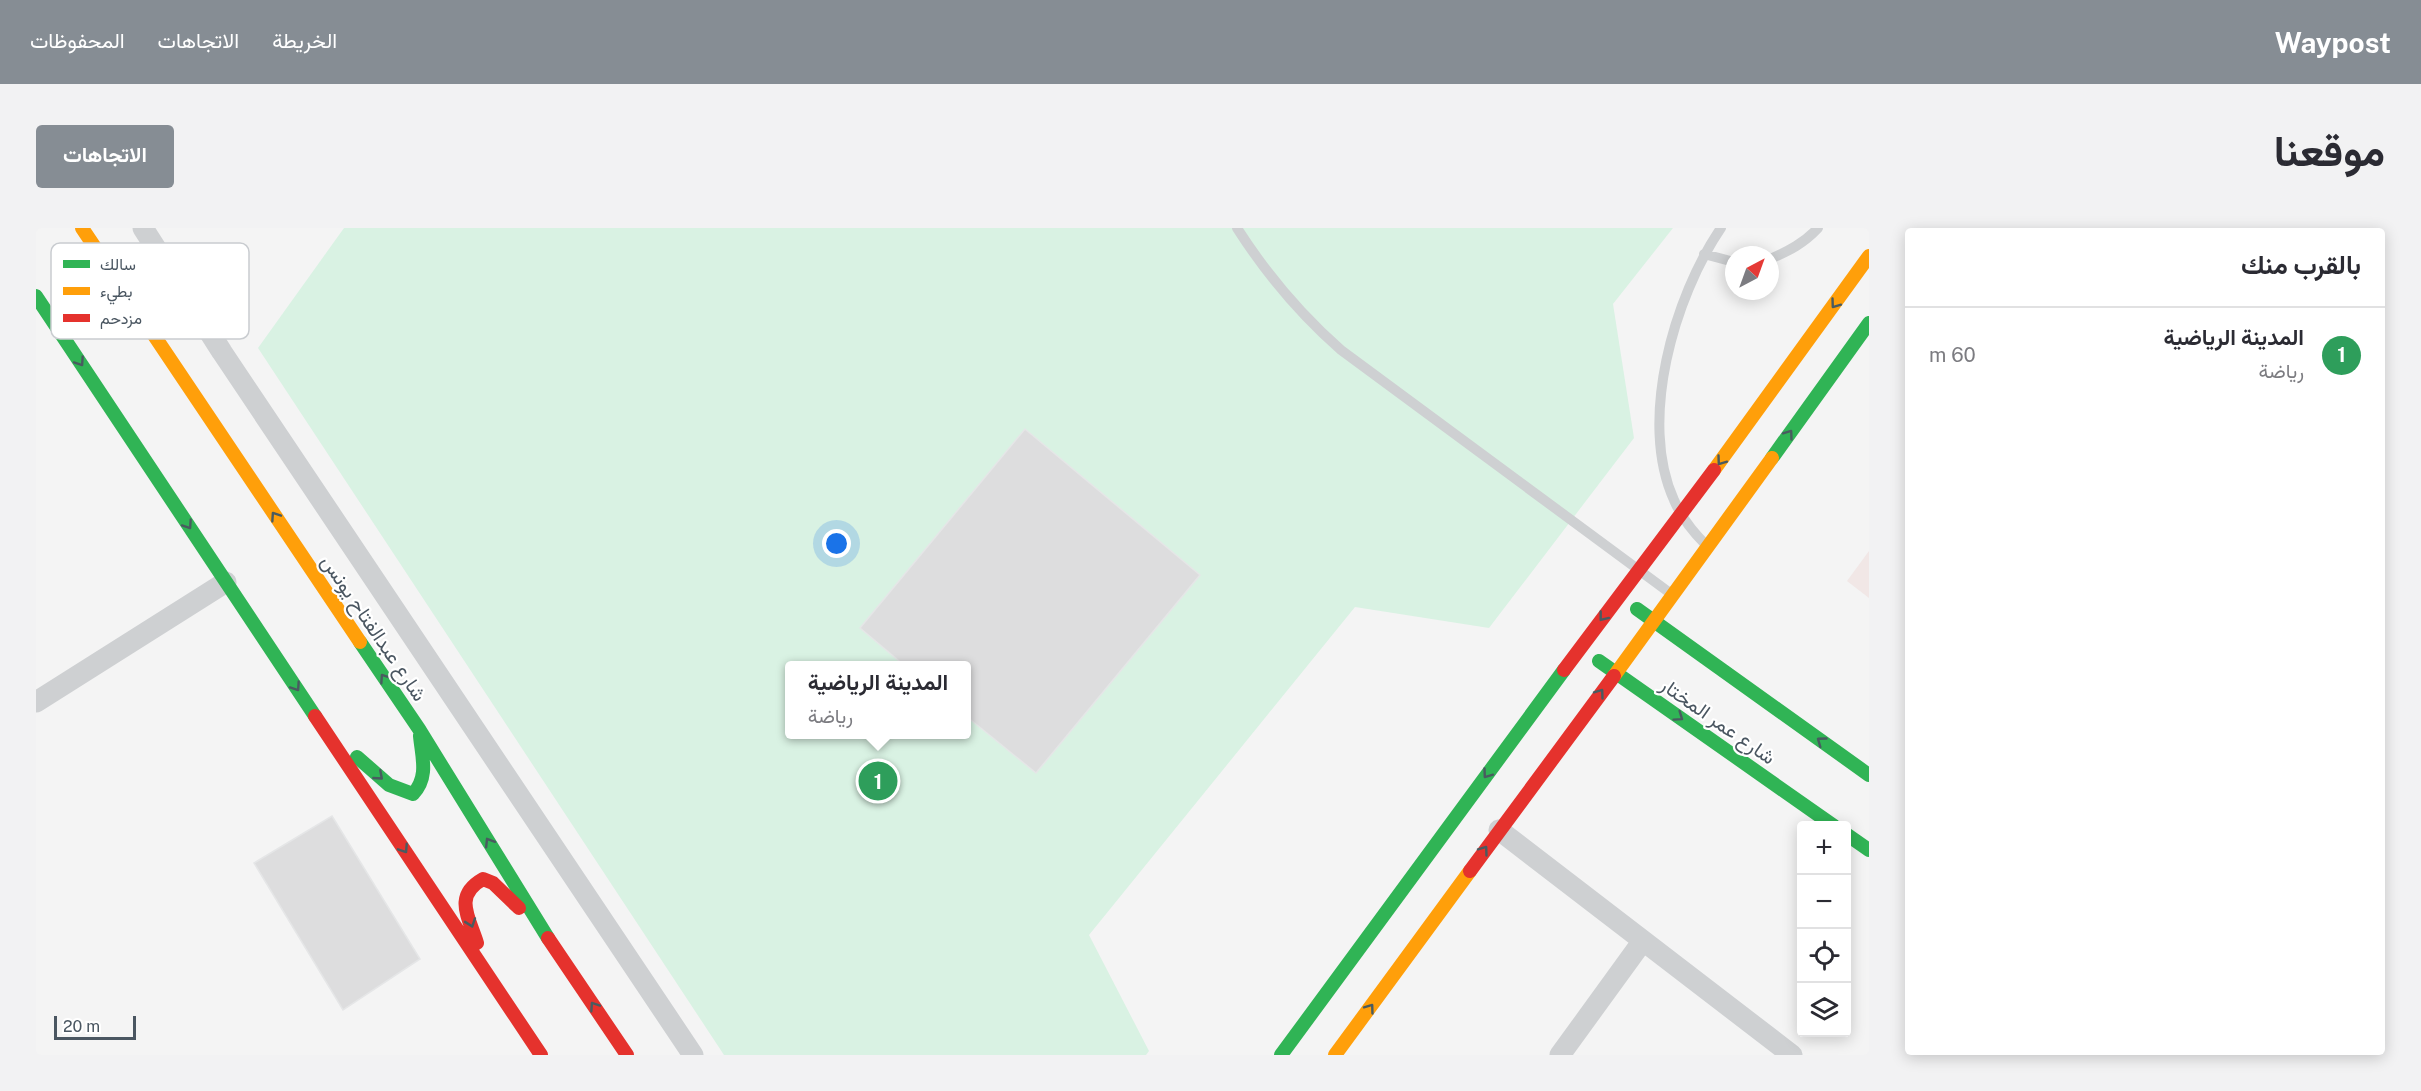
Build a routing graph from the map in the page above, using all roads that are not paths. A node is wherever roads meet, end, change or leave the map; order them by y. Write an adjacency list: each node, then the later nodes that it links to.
1 (82, 228): 6 (main road, شارع عبدالفتاح يونس, one-way to 1)
2 (143, 228): 7 (street)
3 (1238, 228): 20 (lane)
4 (1721, 228): 8 (lane)
5 (1818, 228): 9 (lane)
6 (92, 243)
7 (153, 243)
8 (1704, 254): 11 (lane); 18 (lane)
9 (1779, 256)
10 (1869, 256): 18 (main road, one-way to 18)
11 (1725, 260)
12 (36, 296): 13 (main road, one-way to 13)
13 (51, 319)
14 (1869, 323): 19 (main road, one-way to 14)
15 (65, 339): 21 (main road, one-way to 21)
16 (157, 339): 28 (main road, شارع عبدالفتاح يونس, one-way to 16)
17 (214, 339): 40 (street)
18 (1682, 515): 19 (lane); 20 (main road)
19 (1708, 547): 22 (main road)
20 (1640, 570): 22 (lane); 23 (main road)
21 (226, 582): 27 (street); 29 (main road, one-way to 29)
22 (1673, 595): 24 (main road)
23 (1619, 597): 24 (main road); 25 (main road, one-way to 25)
24 (1653, 620): 26 (main road); 30 (main road, one-way to 24)
25 (1580, 648): 26 (main road, شارع عمر المختار); 41 (main road, one-way to 41)
26 (1616, 673): 31 (main road, شارع عمر المختار, one-way to 31); 32 (main road, one-way to 26)
27 (36, 702)
28 (419, 729): 29 (main road, one-way to 28); 35 (main road, شارع عبدالفتاح يونس, one-way to 28)
29 (333, 741): 37 (main road, one-way to 37)
30 (1869, 775)
31 (1828, 821)
32 (1499, 830): 36 (street); 42 (main road, one-way to 32)
33 (1851, 837): 34 (main road)
34 (1869, 850)
35 (548, 937): 37 (main road, one-way to 37); 39 (main road, شارع عبدالفتاح يونس, one-way to 35)
36 (1642, 942): 43 (street); 44 (street)
37 (480, 964): 38 (main road)
38 (541, 1055)
39 (627, 1055)
40 (693, 1055)
41 (1281, 1055)
42 (1335, 1055)
43 (1560, 1055)
44 (1792, 1055)

